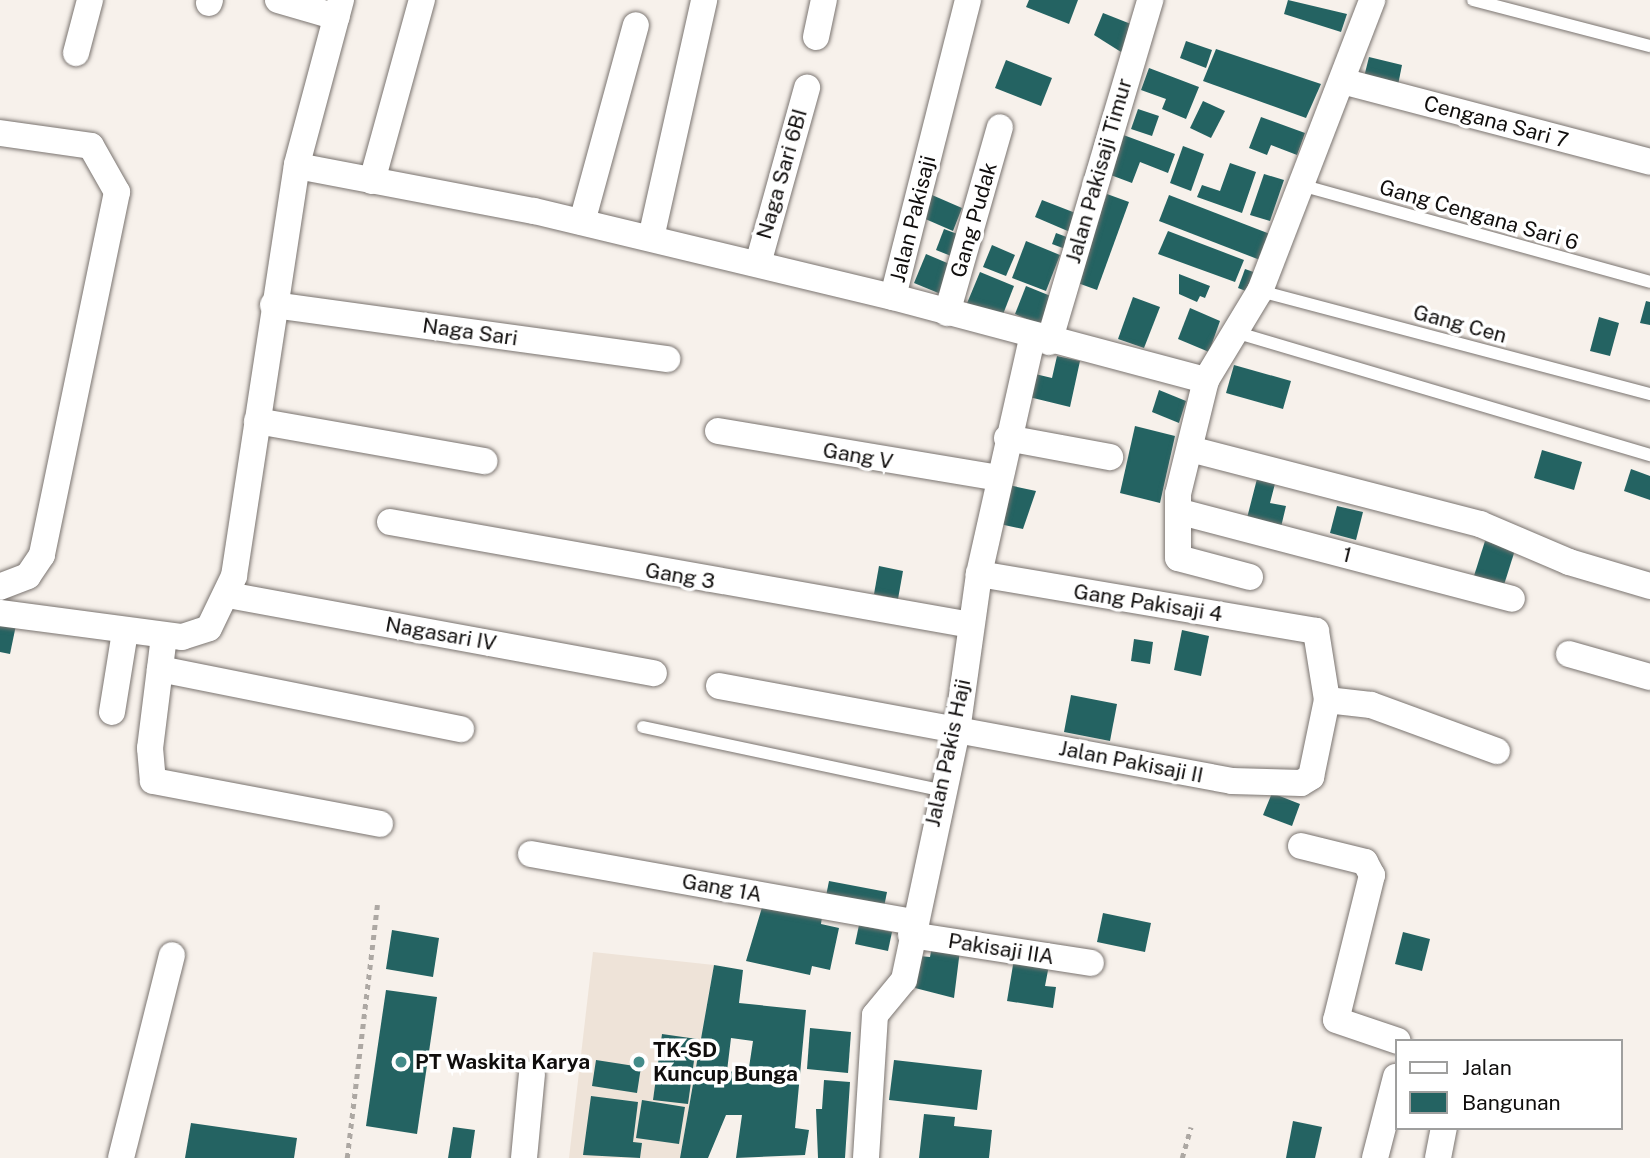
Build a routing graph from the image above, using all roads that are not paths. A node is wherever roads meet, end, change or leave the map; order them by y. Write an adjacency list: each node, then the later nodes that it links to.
1 (90, 0): 14 (street)
2 (278, 0): 10 (street)
3 (422, 0): 21 (street)
4 (704, 0): 24 (street)
5 (824, 0): 12 (street)
6 (968, 0): 28 (street, Jalan Pakisaji)
7 (1150, 0): 32 (street, Jalan Pakisaji Timur)
8 (1372, 0): 15 (street)
9 (1473, 0): 13 (lane)
10 (339, 8): 20 (street)
11 (636, 25): 23 (street)
12 (816, 37)
13 (1650, 46)
14 (76, 52)
15 (1342, 82): 19 (street, Cengana Sari 7); 22 (street)
16 (807, 88): 25 (street, Naga Sari 6BI)
17 (1000, 127): 30 (street, Gang Pudak)
18 (0, 133): 49 (street)
19 (1650, 162)
20 (297, 164)
21 (372, 181): 23 (street); 29 (street)
22 (1297, 184): 26 (lane, Gang Cengana Sari 6); 27 (street)
23 (582, 222): 24 (street)
24 (651, 238): 25 (street)
25 (759, 260): 28 (street)
26 (1650, 282)
27 (1260, 291): 31 (street); 35 (lane, Gang Cen)
28 (893, 297): 30 (street, Jalan Pakisaji)
29 (273, 305): 33 (street, Naga Sari); 36 (street)
30 (947, 313): 32 (street, Jalan Pakisaji)
31 (1238, 333): 34 (street); 40 (lane)
32 (1040, 341): 34 (street, Jalan Pakisaji); 38 (street, Jalan Pakis Haji)
33 (667, 359)
34 (1206, 380): 39 (street)
35 (1650, 394)
36 (257, 421): 42 (street); 50 (street)
37 (718, 431): 43 (street, Gang V)
38 (1007, 438): 41 (street); 43 (street, Jalan Pakis Haji)
39 (1190, 449): 44 (street); 48 (street)
40 (1650, 455)
41 (1110, 457)
42 (485, 461)
43 (999, 478): 46 (street, Jalan Pakis Haji)
44 (1181, 512): 47 (street); 51 (street, 1)
45 (390, 522): 53 (street, Gang 3)
46 (979, 574): 53 (street, Jalan Pakis Haji); 61 (street, Gang Pakisaji 4)
47 (1250, 577)
48 (1650, 586)
49 (0, 587)
50 (228, 595): 55 (street); 58 (street, Nagasari IV)
51 (1512, 599)
52 (0, 613): 54 (street)
53 (971, 625): 65 (street, Jalan Pakis Haji)
54 (125, 632): 55 (street); 62 (street)
55 (164, 636): 57 (street)
56 (1569, 654): 59 (street)
57 (160, 669): 64 (street); 68 (street)
58 (654, 673)
59 (1650, 677)
60 (719, 685): 65 (street, Jalan Pakisaji II)
61 (1327, 701): 65 (street, Jalan Pakisaji II); 66 (street)
62 (112, 712)
63 (643, 727): 67 (lane)
64 (461, 729)
65 (957, 731): 67 (street, Jalan Pakis Haji)
66 (1497, 751)
67 (940, 790): 71 (street, Jalan Pakis Haji)
68 (380, 824)
69 (1301, 845): 74 (street)
70 (531, 854): 71 (street, Gang 1A)
71 (912, 929): 73 (street, Pakisaji IIA); 80 (street, Jalan Pakis Haji)
72 (172, 955): 78 (street)
73 (1091, 963)
74 (1394, 1040)
75 (532, 1074): 79 (street)
76 (1394, 1085): 81 (street)
77 (1444, 1130): 82 (street)
78 (121, 1158)
79 (524, 1158)
80 (866, 1158)
81 (1375, 1158)
82 (1438, 1158)

